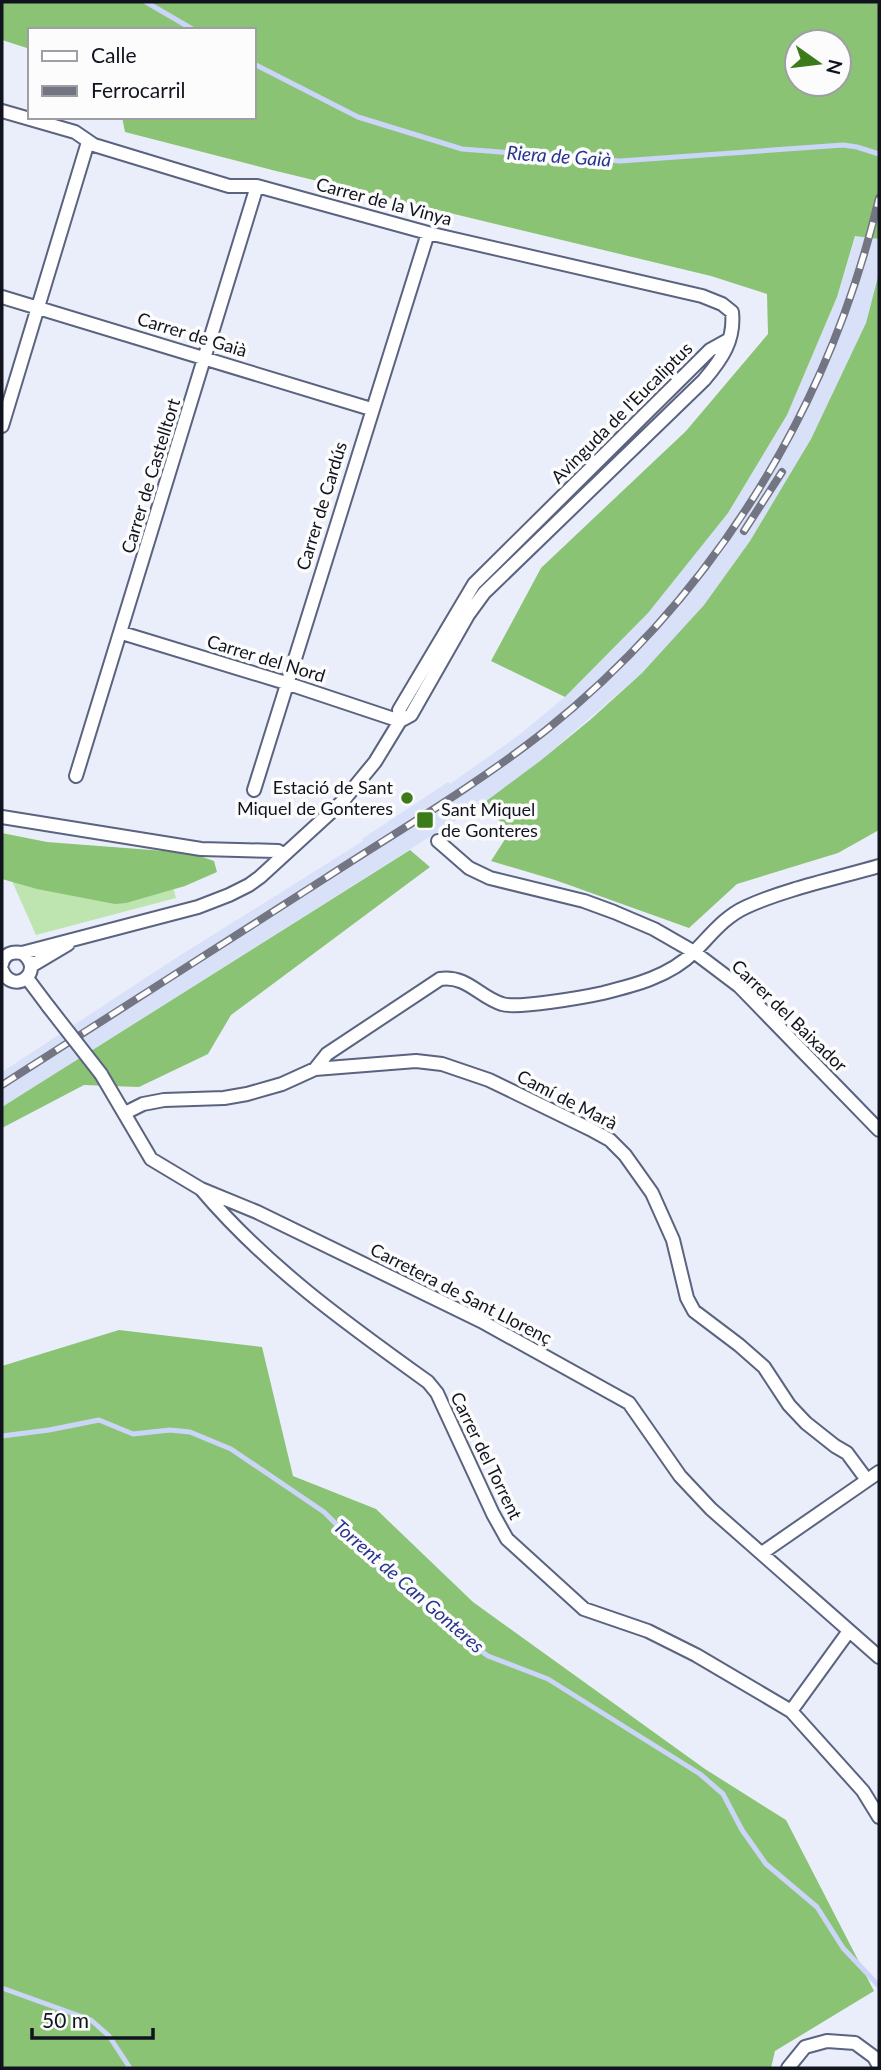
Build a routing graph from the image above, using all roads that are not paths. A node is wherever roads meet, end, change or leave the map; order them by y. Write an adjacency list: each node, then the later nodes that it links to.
1 (2, 111): 2 (street, Carrer de la Vinya)
2 (28, 118)
3 (30, 119): 4 (street, Carrer de la Vinya)
4 (88, 142): 5 (street, Carrer de la Vinya); 8 (street)
5 (257, 186): 6 (street, Carrer de la Vinya); 10 (street, Carrer de Castelltort)
6 (428, 233): 9 (street, Carrer de la Vinya); 11 (street, Carrer de Cardús)
7 (2, 296): 8 (street, Carrer de Gaià)
8 (38, 308): 10 (street, Carrer de Gaià); 12 (street)
9 (727, 340): 15 (street, Avinguda de l'Eucaliptus)
10 (205, 357): 11 (street, Carrer de Gaià); 13 (street, Carrer de Castelltort)
11 (371, 409): 14 (street, Carrer de Cardús)
12 (2, 426)
13 (122, 633): 14 (street, Carrer del Nord); 16 (street, Carrer de Castelltort)
14 (286, 683): 15 (street, Carrer del Nord); 17 (street, Carrer de Cardús)
15 (400, 721): 20 (street, Avinguda de l'Eucaliptus)
16 (76, 776)
17 (254, 790)
18 (2, 817): 20 (street)
19 (438, 841): 24 (street, Carrer del Baixador)
20 (284, 855): 22 (street)
21 (879, 866): 24 (street)
22 (77, 938): 23 (street); 26 (street)
23 (22, 953): 25 (street); 26 (street)
24 (694, 953): 27 (street); 29 (street, Carrer del Baixador)
25 (2, 968): 26 (street)
26 (29, 972): 28 (street, Carretera de Sant Llorenç, bridge)
27 (315, 1069): 28 (street, Camí de Marà); 32 (street, Camí de Marà)
28 (125, 1113): 30 (street, Carretera de Sant Llorenç)
29 (879, 1130)
30 (201, 1189): 33 (street, Carretera de Sant Llorenç); 36 (street, Carrer del Torrent)
31 (879, 1472): 32 (street)
32 (867, 1480): 33 (street)
33 (762, 1553): 34 (street, Carretera de Sant Llorenç)
34 (849, 1631): 35 (street, Carretera de Sant Llorenç); 36 (street)
35 (879, 1657)
36 (791, 1711): 37 (street, Carrer del Torrent)
37 (879, 1817)
38 (879, 2066): 39 (street)
39 (788, 2068)

